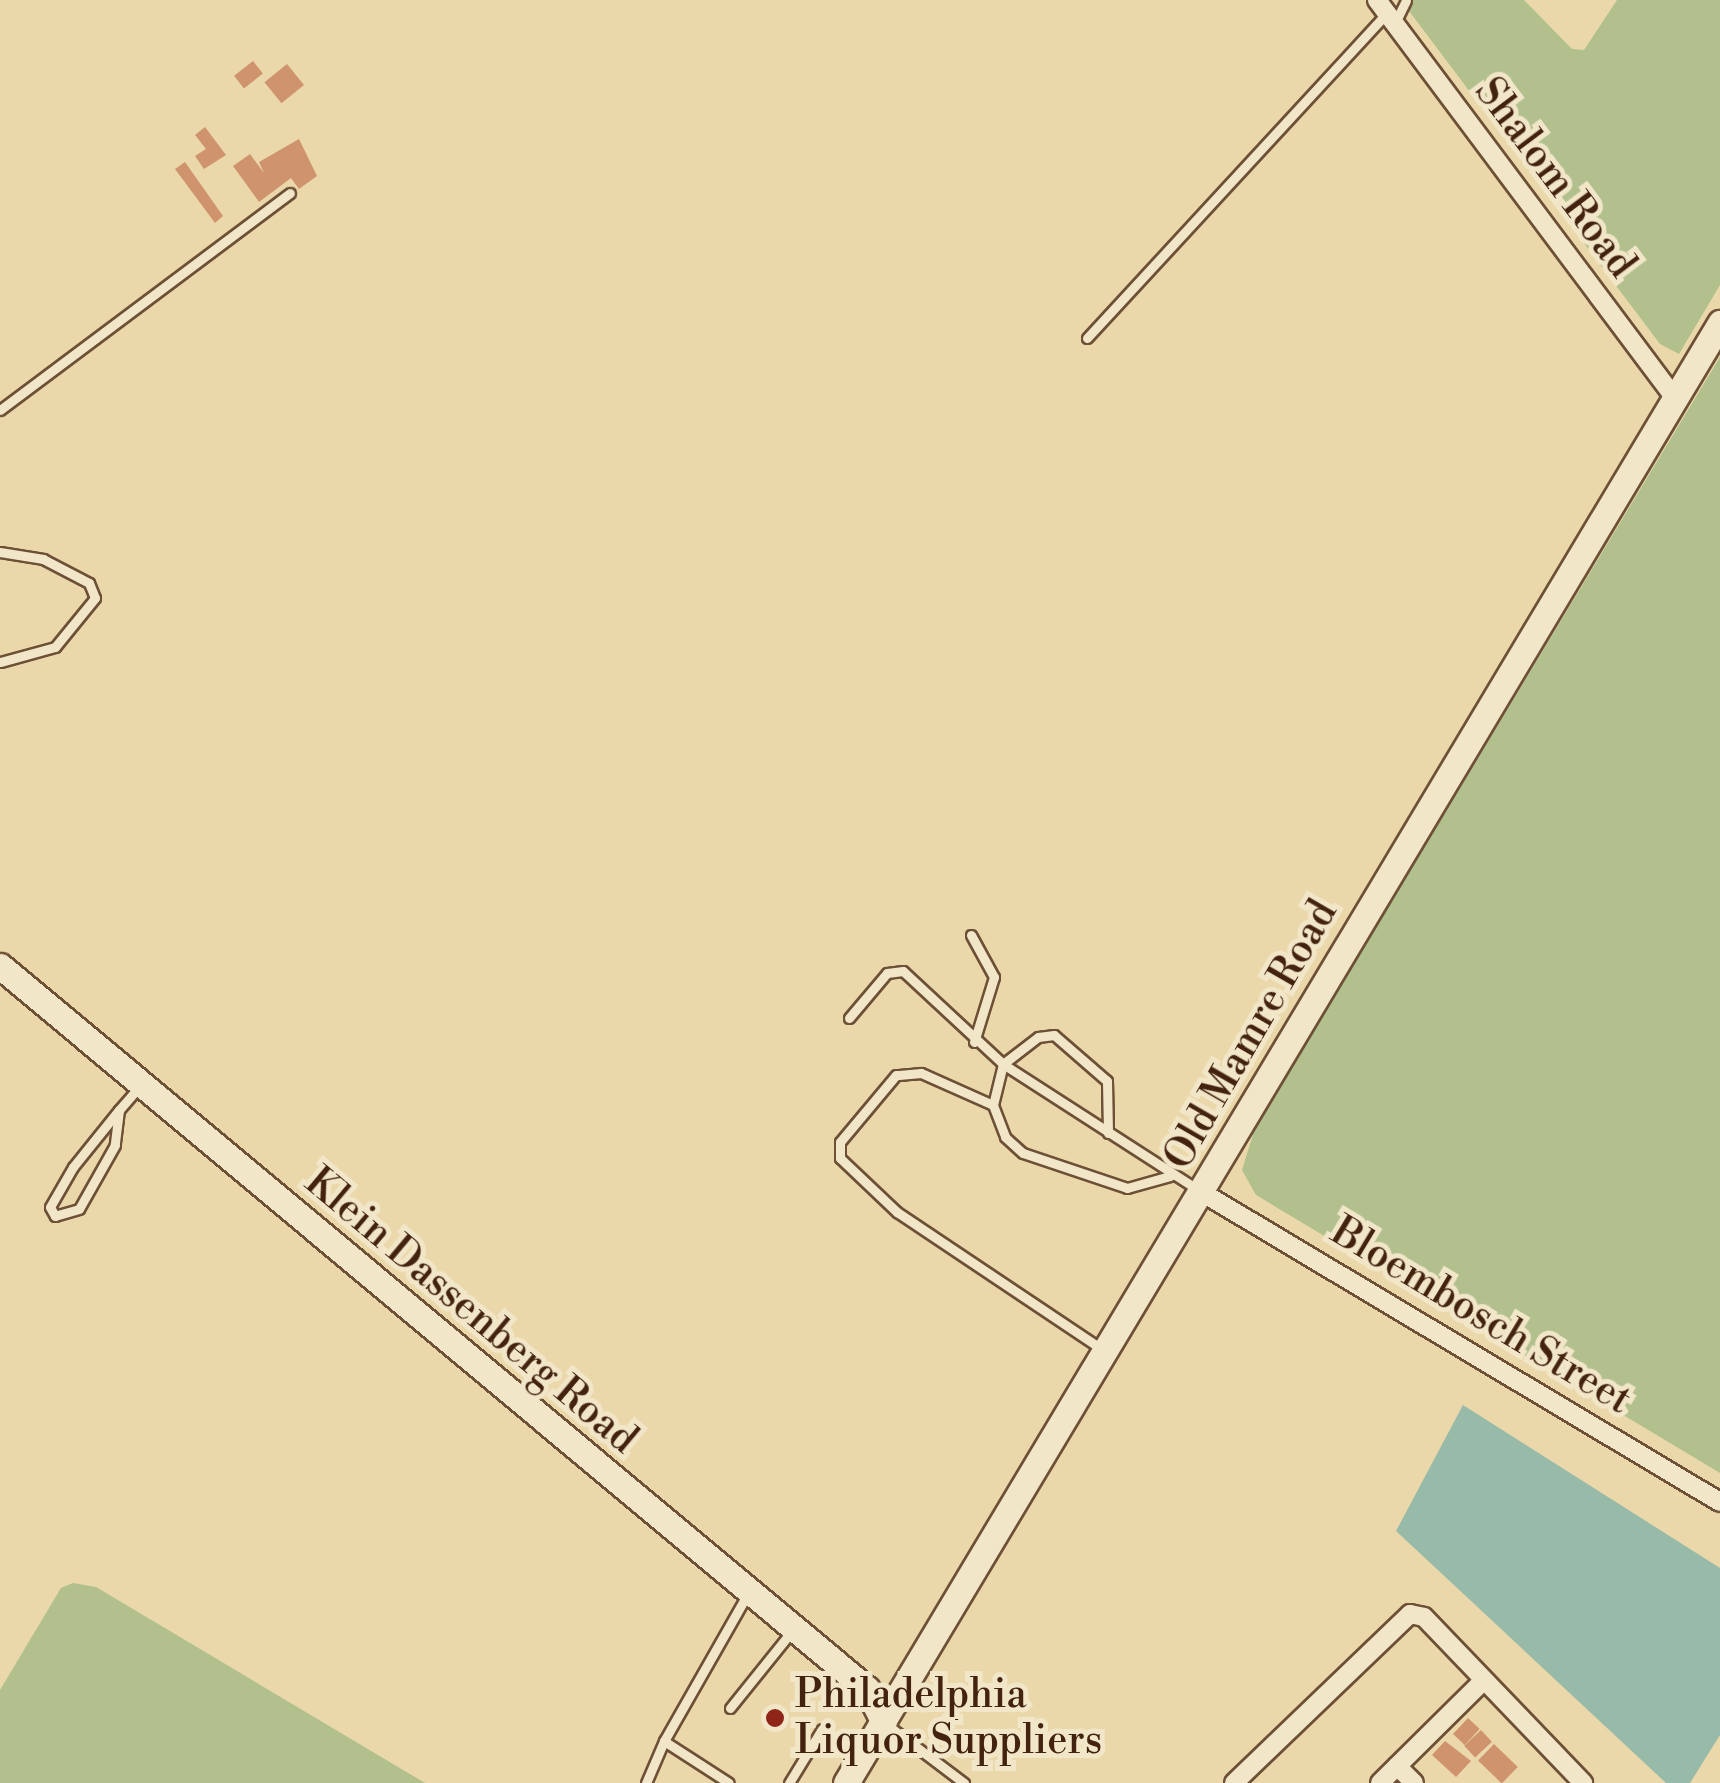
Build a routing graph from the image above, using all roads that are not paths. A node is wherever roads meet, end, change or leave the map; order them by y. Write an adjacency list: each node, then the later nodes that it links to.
1 (1406, 0): 2 (lane)
2 (1386, 12): 5 (lane); 6 (street, Shalom Road)
3 (290, 193): 7 (lane)
4 (1720, 323): 6 (main road, Old Mamre Road)
5 (1087, 338)
6 (1676, 398): 22 (main road, Old Mamre Road)
7 (0, 410)
8 (0, 552): 10 (lane)
9 (0, 652): 10 (lane)
10 (12, 660): 11 (lane)
11 (0, 662)
12 (971, 935): 15 (lane)
13 (0, 966): 17 (main road, Klein Dassenberg Road)
14 (849, 1018): 15 (lane)
15 (974, 1042): 16 (lane)
16 (1003, 1064): 18 (lane); 20 (lane); 20 (lane)
17 (141, 1085): 19 (lane); 25 (main road, Klein Dassenberg Road)
18 (992, 1105): 21 (lane); 23 (lane)
19 (119, 1110): 19 (lane)
20 (1108, 1133): 21 (lane)
21 (1170, 1176): 22 (lane)
22 (1204, 1193): 23 (main road, Old Mamre Road); 24 (street, Bloembosch Street)
23 (1107, 1352): 29 (main road, Old Mamre Road)
24 (1720, 1502)
25 (749, 1591): 26 (main road, Klein Dassenberg Road); 31 (lane)
26 (794, 1629): 28 (lane); 29 (main road, Klein Dassenberg Road)
27 (1483, 1681): 32 (street); 38 (street); 41 (street)
28 (730, 1708)
29 (884, 1722): 36 (main road, Old Mamre Road); 37 (lane)
30 (822, 1728): 35 (lane)
31 (664, 1741): 33 (lane); 34 (lane)
32 (1397, 1766): 39 (street); 40 (street)
33 (646, 1783)
34 (730, 1783)
35 (790, 1783)
36 (846, 1783)
37 (964, 1783)
38 (1234, 1783)
39 (1380, 1783)
40 (1414, 1783)
41 (1583, 1783)

